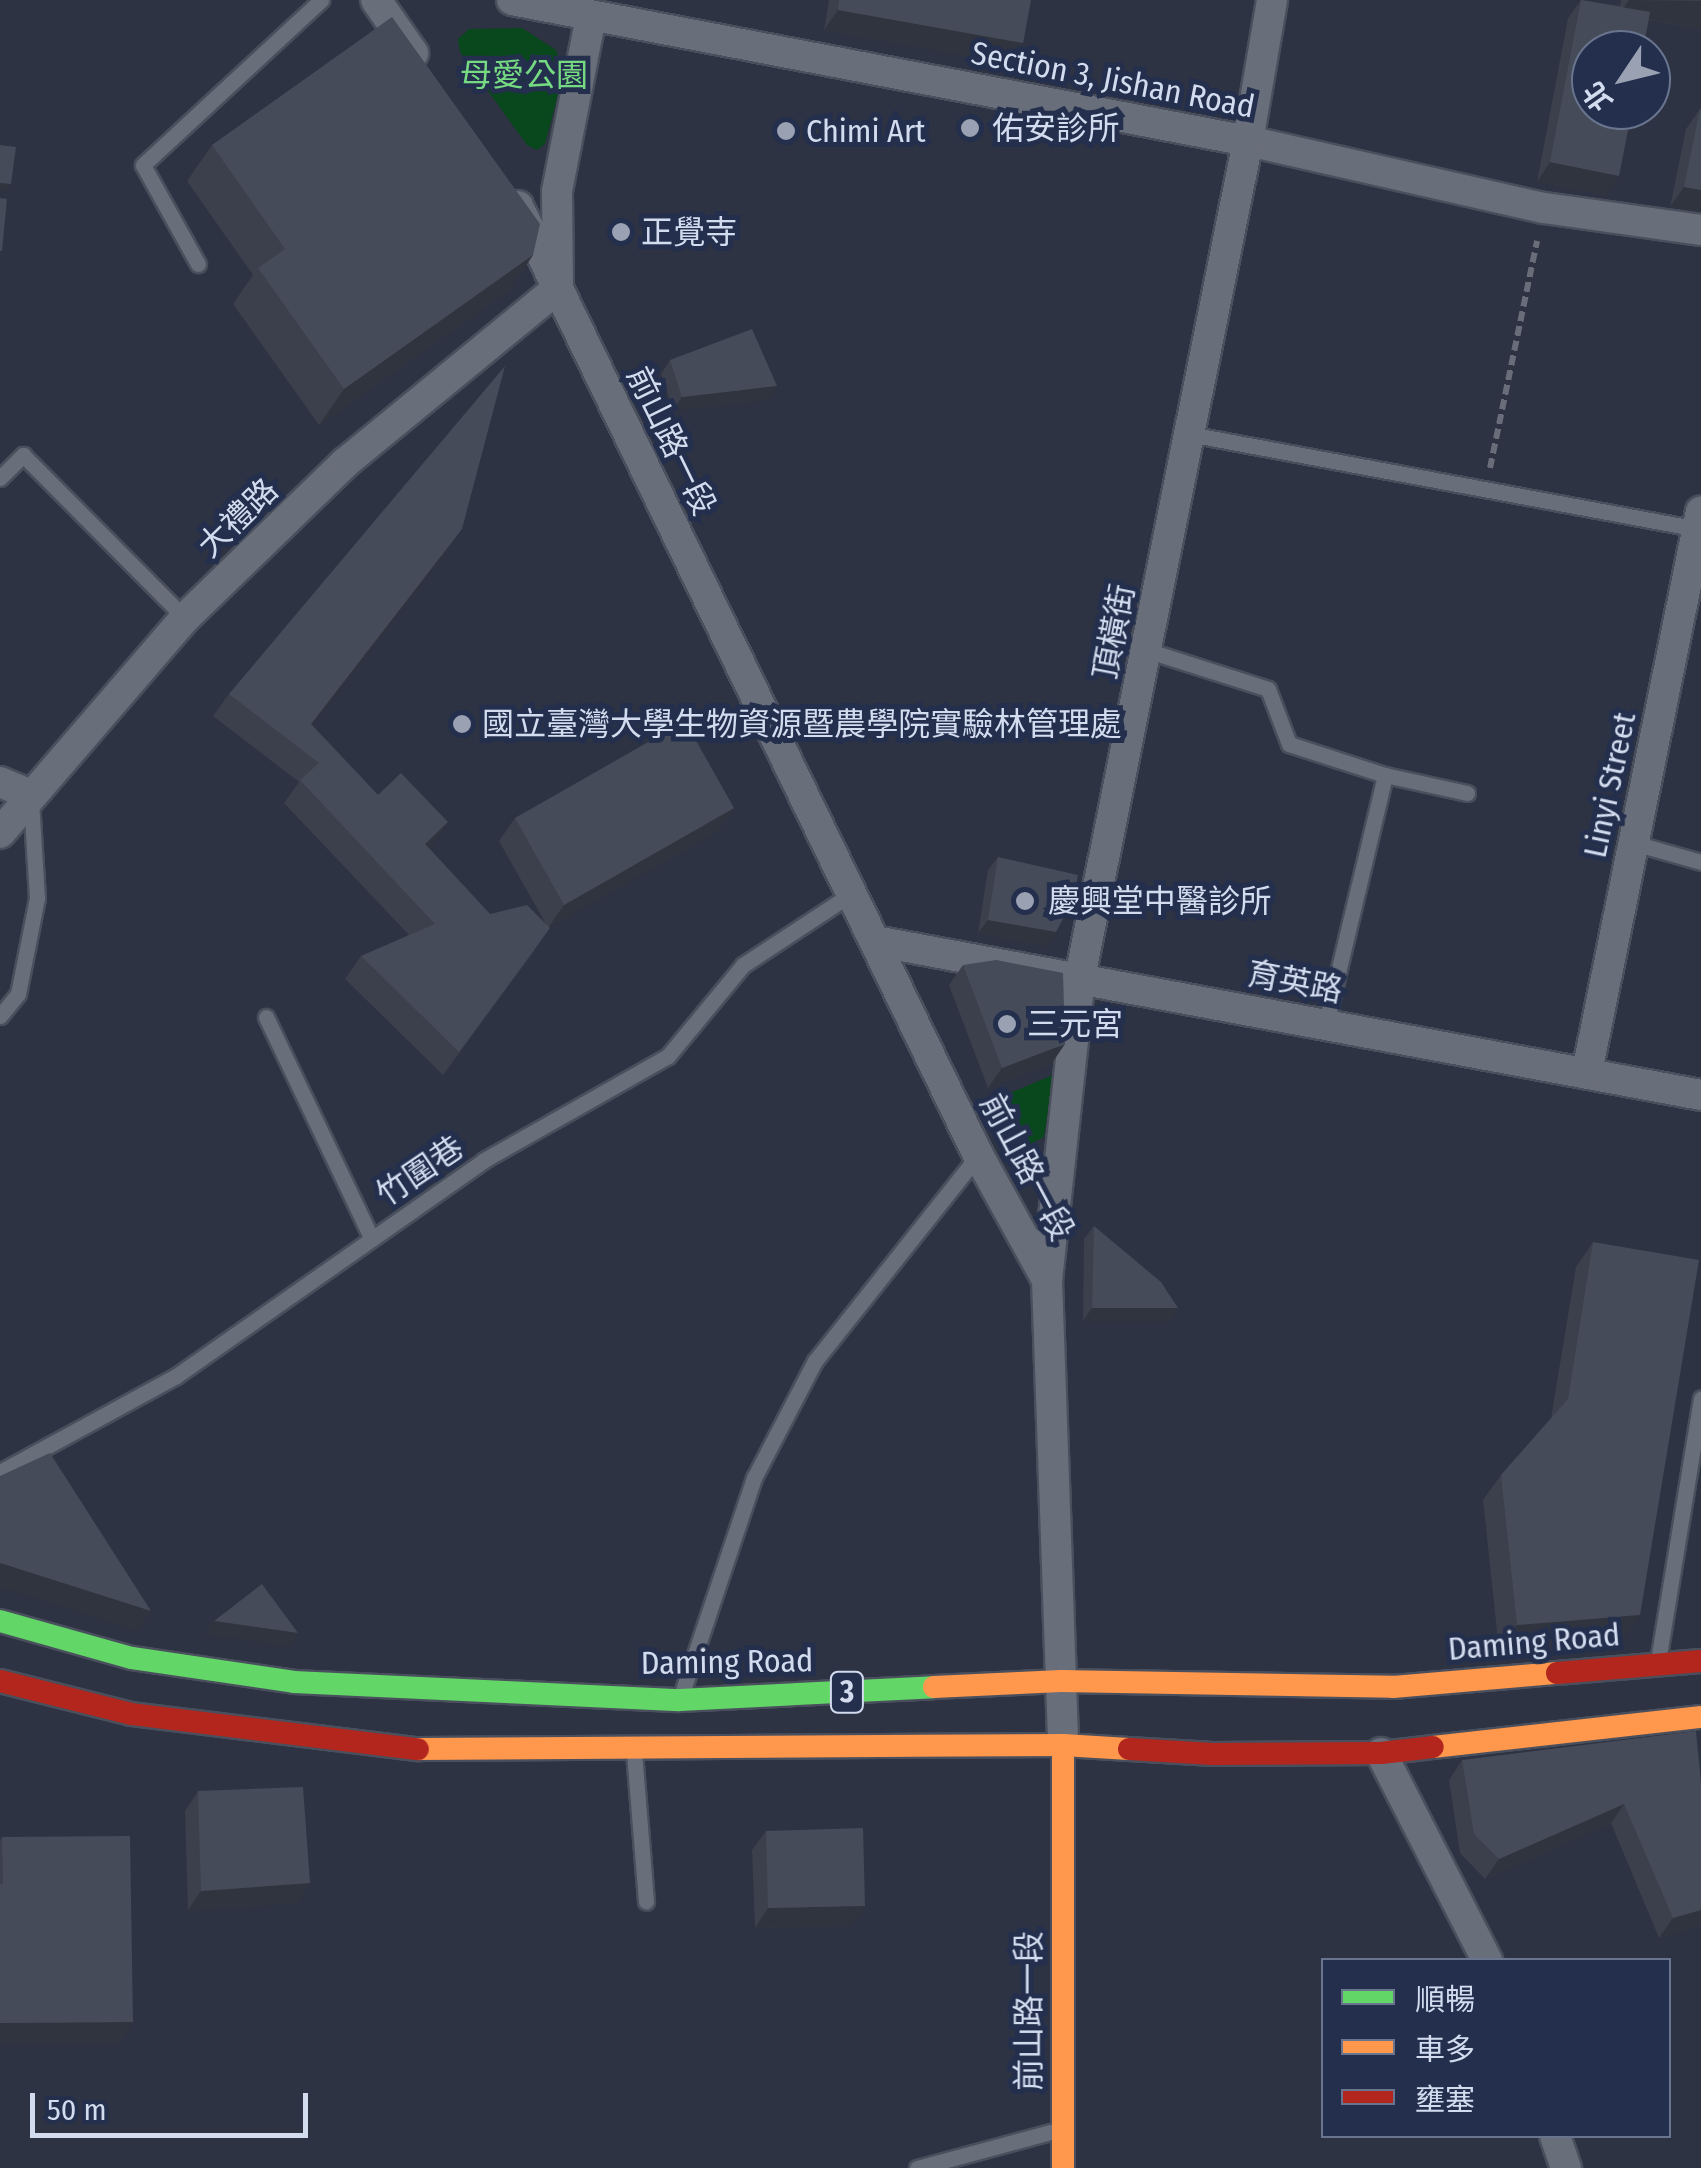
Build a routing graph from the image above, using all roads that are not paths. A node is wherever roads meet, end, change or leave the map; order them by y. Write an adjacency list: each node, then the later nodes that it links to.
1 (321, 0): 10 (lane)
2 (376, 0): 6 (street)
3 (512, 0): 5 (street, Section 3, Jishan Road)
4 (1272, 0): 7 (street, 頂橫街)
5 (591, 16): 7 (street, Section 3, Jishan Road); 11 (street, 前山路一段)
6 (432, 79)
7 (1248, 141): 9 (street, Section 3, Jishan Road); 12 (street, 頂橫街)
8 (500, 174): 11 (street, 前山路一段)
9 (1701, 230)
10 (198, 264)
11 (558, 288): 16 (street, 大禮路); 25 (street, 前山路一段)
12 (1189, 434): 14 (lane); 17 (street, 頂橫街)
13 (0, 478): 16 (lane)
14 (1700, 520): 15 (street, Linyi Street)
15 (1696, 565): 23 (street, Linyi Street)
16 (185, 618): 21 (street, 大禮路)
17 (1146, 650): 18 (lane); 27 (street, 頂橫街)
18 (1385, 775): 20 (lane); 30 (lane)
19 (0, 782): 21 (street)
20 (1467, 793)
21 (30, 795): 22 (street, 大禮路); 28 (lane)
22 (0, 833)
23 (1634, 842): 24 (lane); 31 (street, Linyi Street)
24 (1701, 862)
25 (851, 894): 26 (street, 前山路一段); 34 (lane, 竹圍巷)
26 (875, 941): 27 (street, 育英路); 33 (street, 前山路一段)
27 (1080, 977): 30 (street, 育英路); 35 (street, 頂橫街)
28 (0, 1016)
29 (266, 1017): 34 (lane)
30 (1326, 1023): 31 (street, 育英路)
31 (1588, 1072): 32 (street, 育英路)
32 (1701, 1096)
33 (978, 1155): 35 (street, 前山路一段); 43 (lane)
34 (371, 1237): 37 (lane, 竹圍巷)
35 (1047, 1280): 42 (street, 前山路一段)
36 (1701, 1398): 40 (lane)
37 (0, 1472)
38 (0, 1621): 43 (main road, Daming Road / 3)
39 (1701, 1662): 40 (main road, Daming Road / 3)
40 (1657, 1665): 42 (main road, Daming Road / 3)
41 (0, 1681): 46 (main road, 3)
42 (1061, 1681): 43 (main road, Daming Road / 3); 45 (street, 前山路一段)
43 (680, 1700)
44 (1701, 1717): 47 (main road, 3)
45 (1063, 1744): 46 (main road, 3); 47 (main road, 3); 50 (main road, 前山路一段)
46 (634, 1748): 48 (lane)
47 (1381, 1753): 49 (street)
48 (646, 1902)
49 (1487, 1958)
50 (1064, 2129): 52 (lane); 53 (main road, 前山路一段)
51 (1556, 2138): 54 (street)
52 (918, 2168)
53 (1064, 2168)
54 (1566, 2168)

